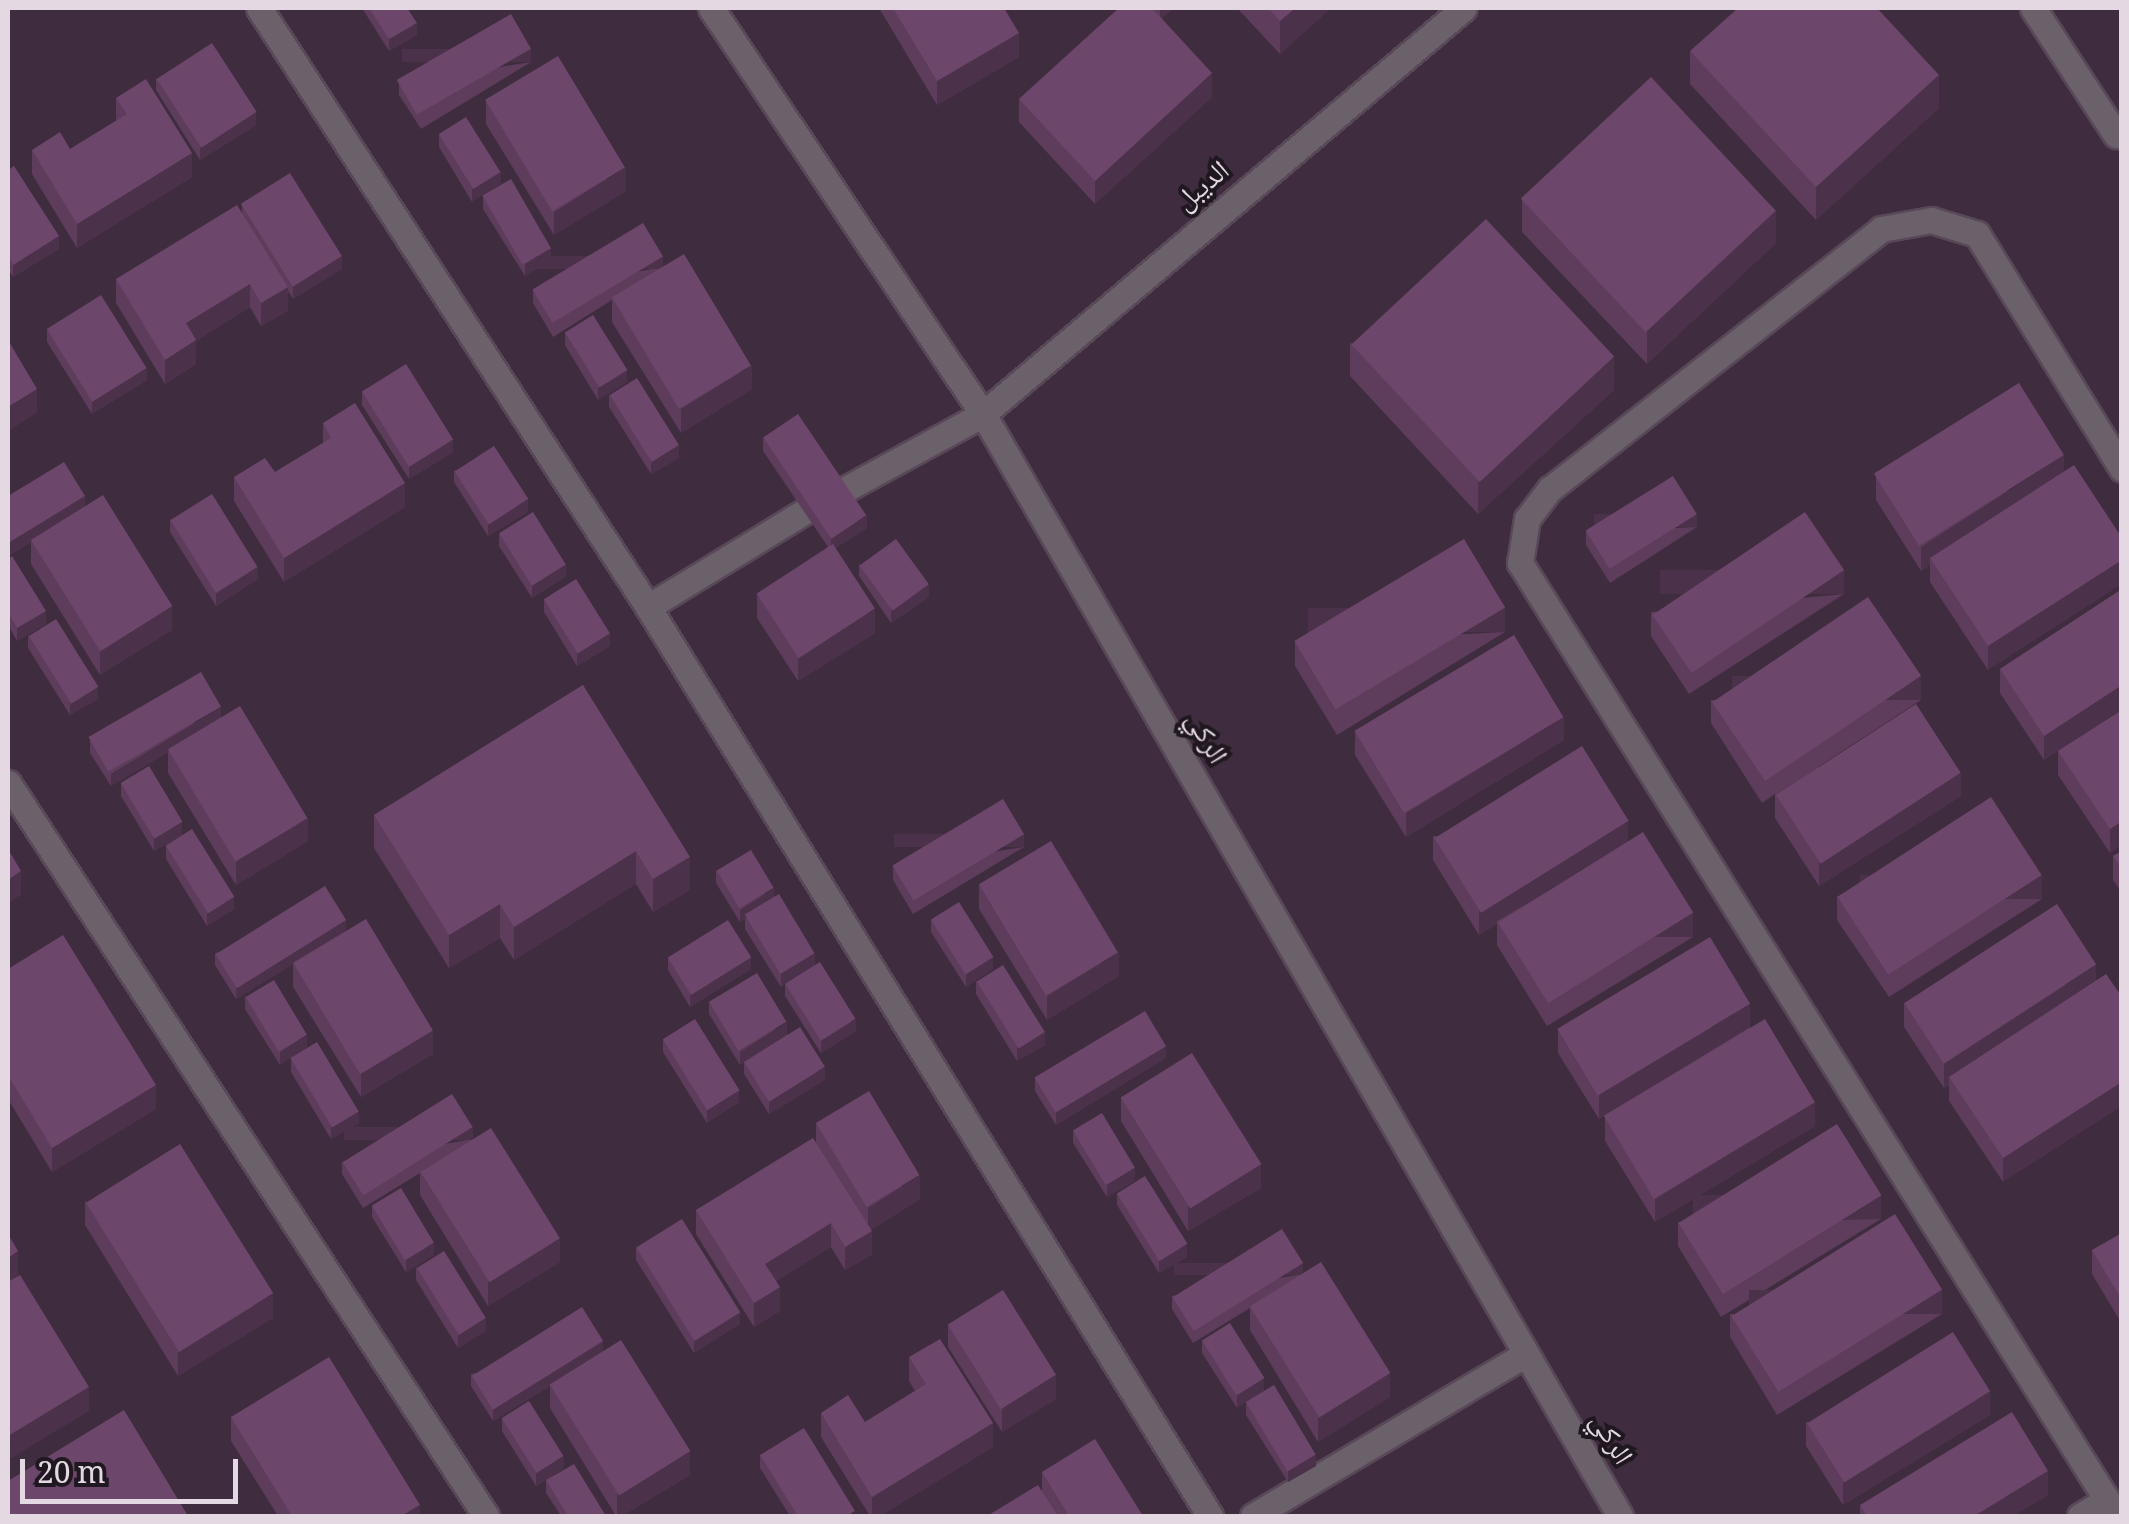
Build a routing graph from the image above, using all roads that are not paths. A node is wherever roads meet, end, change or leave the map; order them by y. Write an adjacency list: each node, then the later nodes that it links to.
1 (259, 8): 10 (street)
2 (712, 8): 6 (street, الركي)
3 (1464, 8): 6 (street, الديبل)
4 (2034, 8): 5 (street)
5 (2116, 135)
6 (983, 414): 8 (street, الديبل); 12 (street, الركي)
7 (2122, 469): 13 (street)
8 (842, 491)
9 (805, 511): 10 (street)
10 (648, 607): 15 (street)
11 (8, 784): 14 (street)
12 (1524, 1355): 16 (street); 17 (street, الركي)
13 (2112, 1508): 18 (street)
14 (486, 1516)
15 (1210, 1516)
16 (1253, 1516)
17 (1620, 1516)
18 (2080, 1516)

